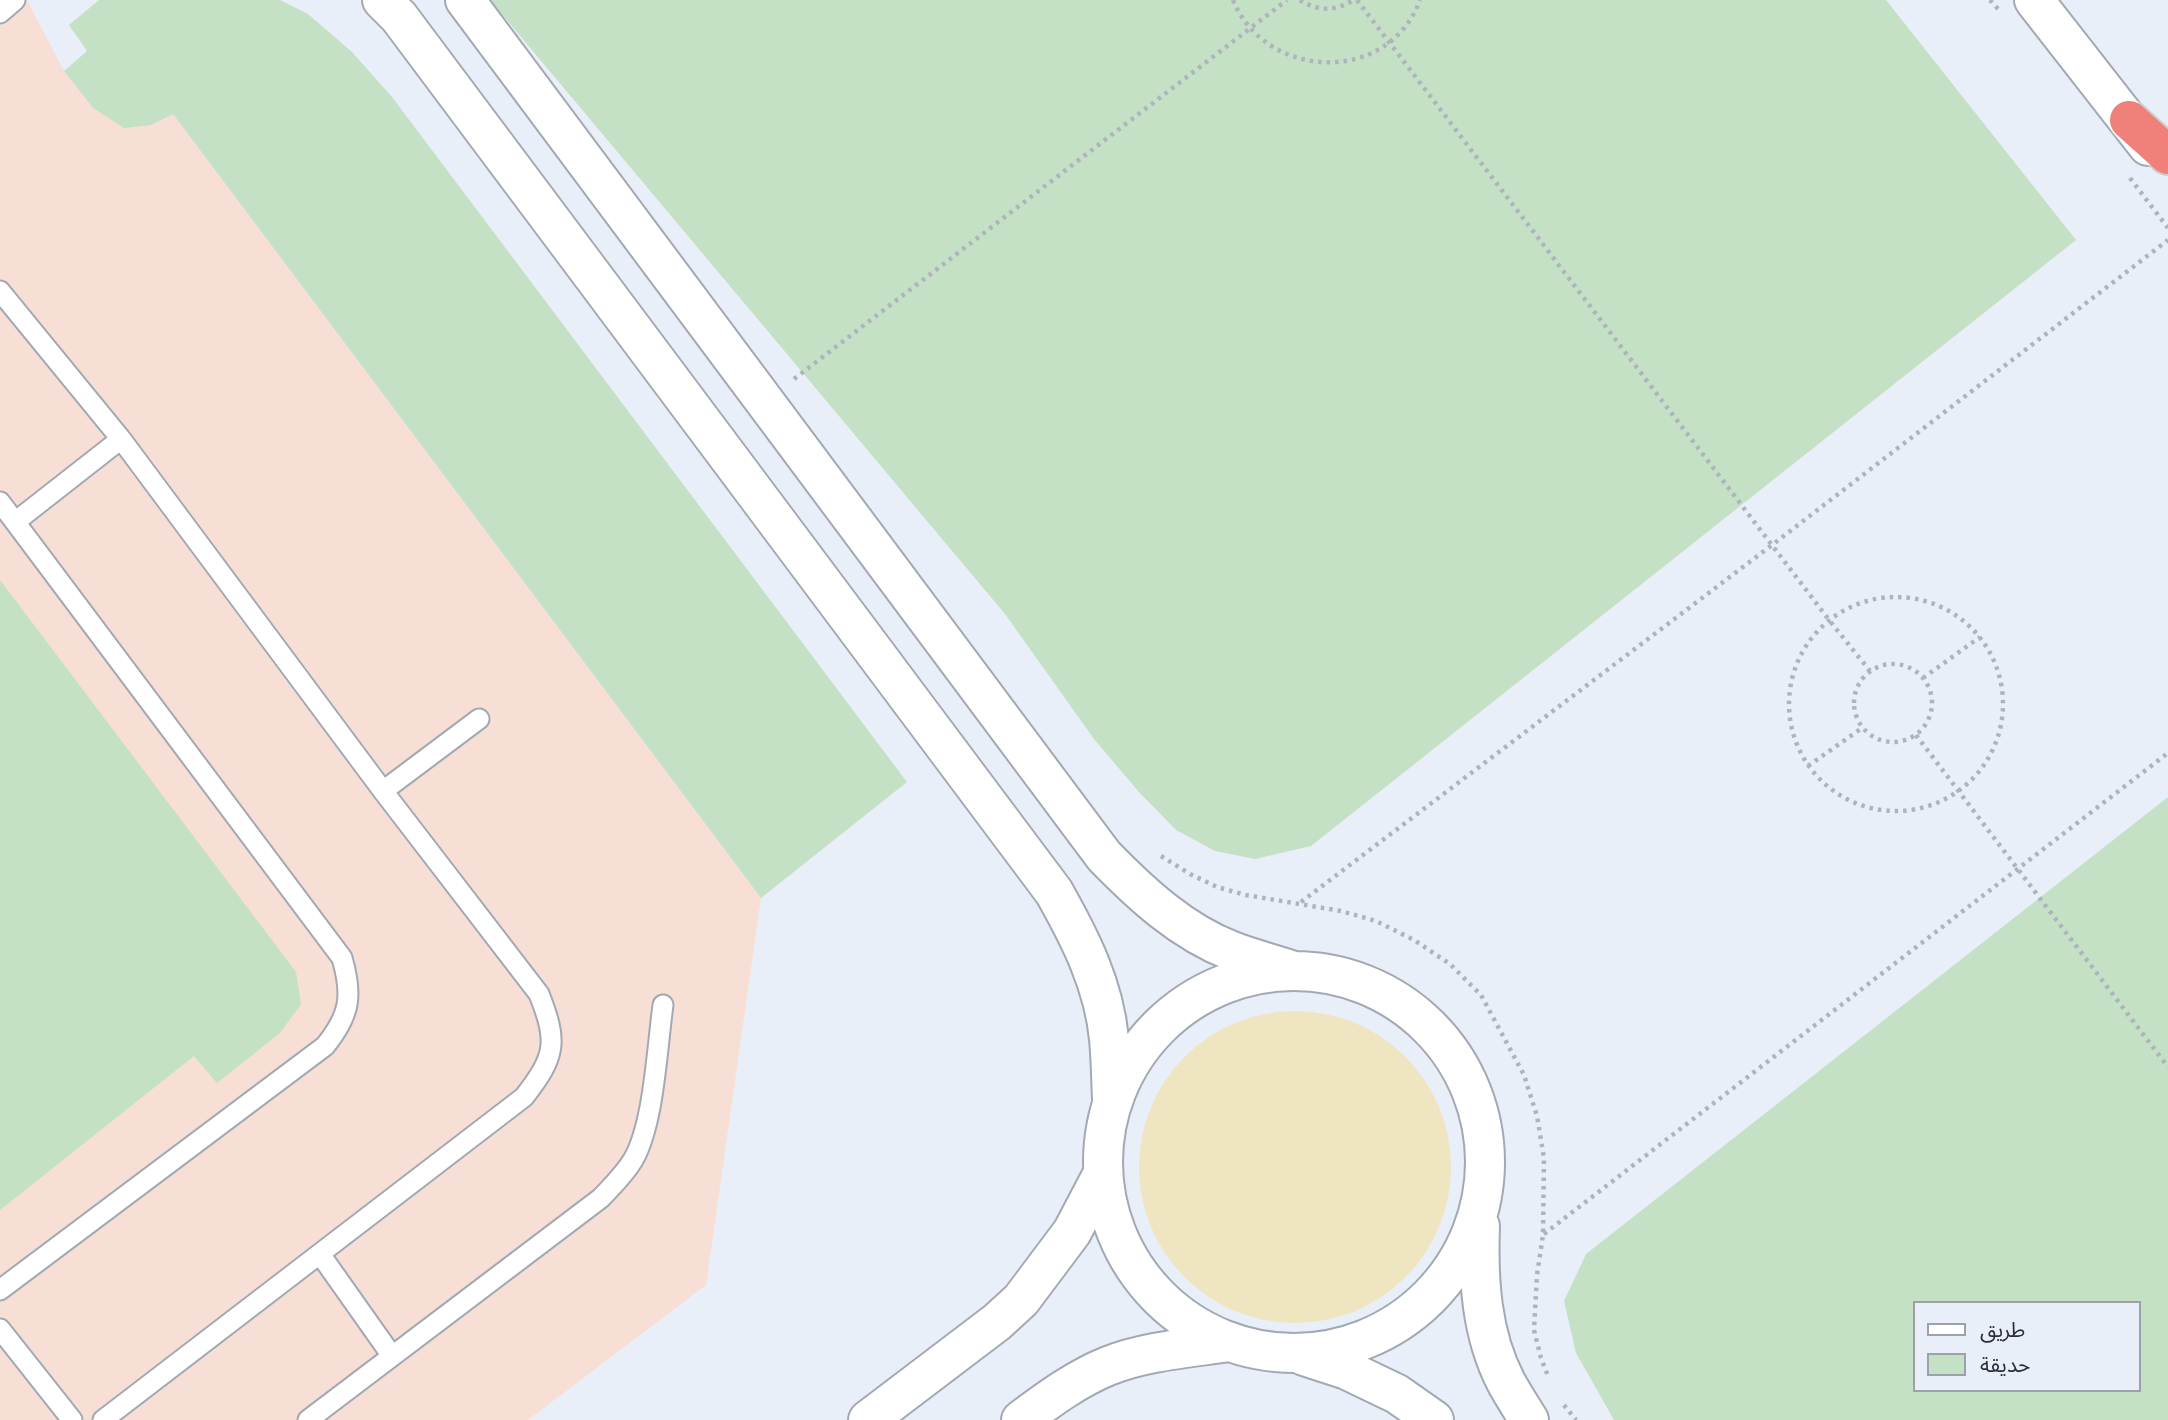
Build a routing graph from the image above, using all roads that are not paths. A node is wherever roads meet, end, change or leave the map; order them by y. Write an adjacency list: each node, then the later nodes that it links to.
1 (15, 0): 5 (lane)
2 (382, 0): 17 (street)
3 (465, 0): 15 (street)
4 (2034, 0): 6 (street)
5 (0, 13)
6 (2129, 120): 7 (highway); 8 (street)
7 (2168, 155)
8 (2168, 173)
9 (0, 291): 10 (lane)
10 (121, 439): 12 (lane); 14 (lane)
11 (0, 502): 12 (lane)
12 (15, 522): 21 (lane)
13 (479, 719): 14 (lane)
14 (383, 791): 20 (lane)
15 (1294, 971): 17 (street); 19 (street)
16 (663, 1005): 25 (lane)
17 (1112, 1099): 18 (street)
18 (1102, 1175): 23 (street); 29 (street)
19 (1480, 1212): 24 (street); 32 (street)
20 (320, 1254): 25 (lane); 27 (lane)
21 (0, 1290)
22 (0, 1329): 26 (lane)
23 (1229, 1342): 24 (street); 30 (street)
24 (1295, 1354): 31 (street)
25 (392, 1356): 28 (lane)
26 (72, 1420)
27 (103, 1420)
28 (308, 1420)
29 (868, 1420)
30 (1021, 1420)
31 (1434, 1420)
32 (1529, 1420)

